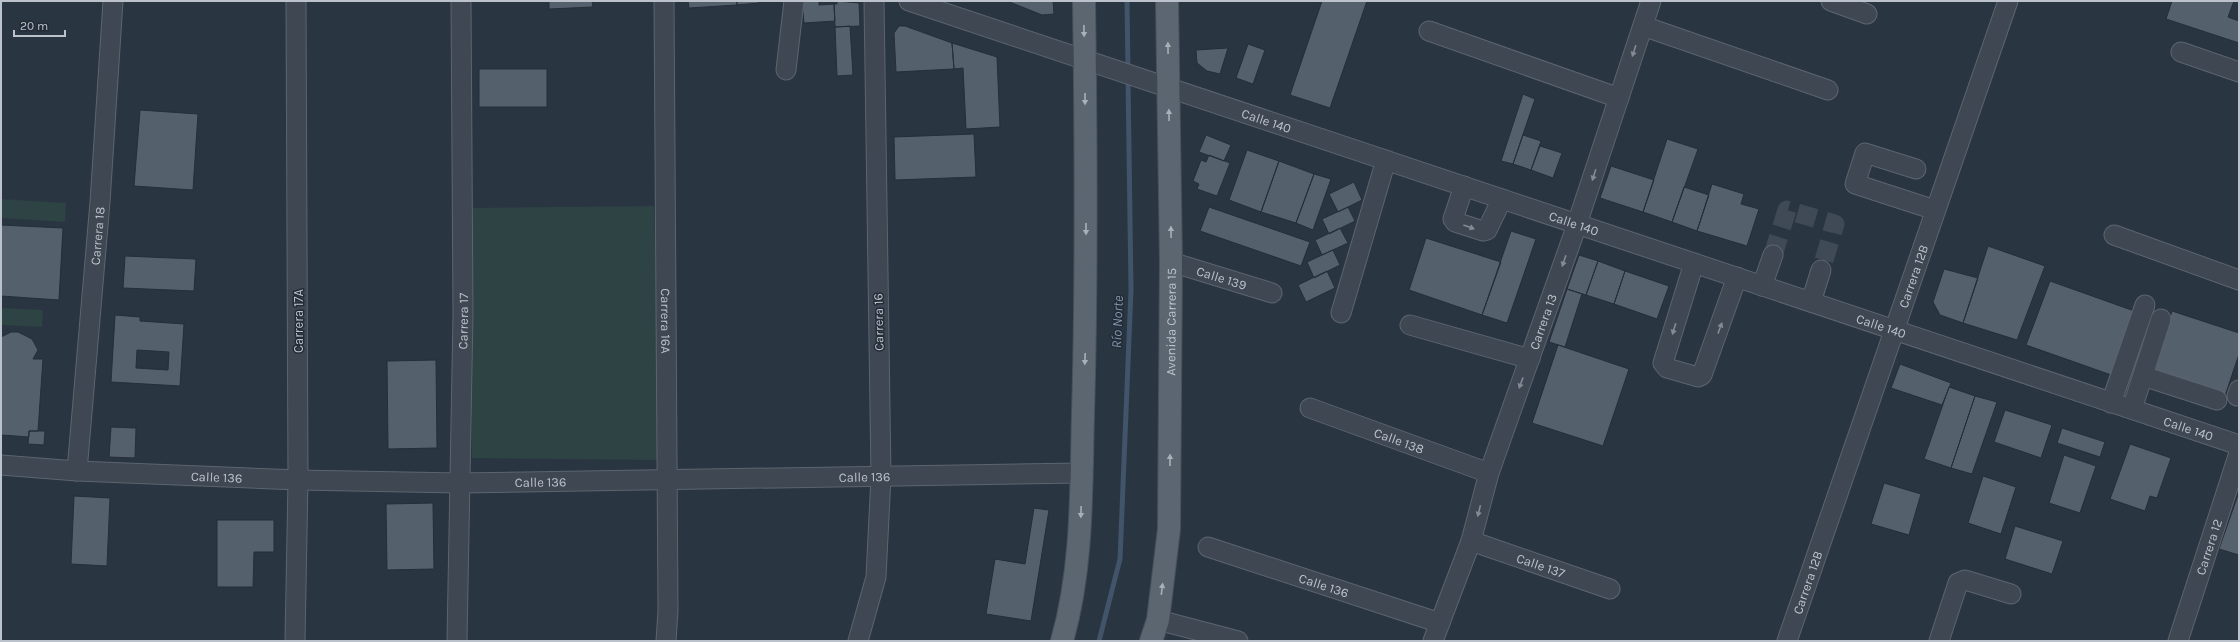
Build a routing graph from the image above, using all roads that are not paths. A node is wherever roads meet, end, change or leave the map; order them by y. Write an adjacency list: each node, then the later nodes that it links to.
1 (113, 1): 55 (street, Carrera 18)
2 (296, 1): 59 (street, Carrera 17A)
3 (462, 1): 61 (street, Carrera 17)
4 (664, 1): 60 (street, Carrera 16A)
5 (794, 1): 18 (street)
6 (874, 1): 58 (street, Carrera 16)
7 (909, 1): 17 (street, Calle 140)
8 (1084, 1): 17 (main road, one-way to 17)
9 (1167, 1): 20 (main road, Avenida Carrera 15, one-way to 9)
10 (1651, 1): 14 (street, Carrera 13)
11 (1831, 1): 13 (street)
12 (2008, 1): 27 (street, Carrera 12B)
13 (1867, 14)
14 (1643, 26): 21 (street); 22 (street, Carrera 13, one-way to 22)
15 (1429, 31): 22 (street)
16 (2181, 52): 19 (street)
17 (1091, 62): 20 (street, Calle 140); 56 (main road, one-way to 56)
18 (786, 70)
19 (2239, 72)
20 (1163, 85): 23 (street, Calle 140); 31 (main road, Avenida Carrera 15, one-way to 20)
21 (1828, 90)
22 (1619, 98): 28 (street, Carrera 13, one-way to 28)
23 (1386, 160): 25 (street, Calle 140); 40 (street)
24 (1916, 169): 27 (street)
25 (1464, 186): 26 (street, Calle 140); 26 (street, one-way to 26)
26 (1502, 199): 28 (street, Calle 140)
27 (1935, 210): 43 (street, Carrera 12B)
28 (1577, 224): 32 (street, Calle 140); 44 (street, Carrera 13, one-way to 44)
29 (2114, 235): 35 (street)
30 (1773, 255): 36 (street)
31 (1171, 262): 37 (street, Calle 139); 66 (main road, Avenida Carrera 15, one-way to 31)
32 (1694, 263): 34 (street, Calle 140); 34 (street, one-way to 34)
33 (1821, 270): 38 (street)
34 (1737, 277): 36 (street, Calle 140)
35 (2239, 280)
36 (1762, 286): 38 (street, Calle 140)
37 (1272, 293)
38 (1811, 302): 43 (street, Calle 140)
39 (2146, 305): 49 (street)
40 (1341, 313)
41 (2161, 319): 45 (street)
42 (1410, 325): 44 (street)
43 (1893, 330): 49 (street, Calle 140); 76 (street, Carrera 12B)
44 (1530, 359): 57 (street, Carrera 13, one-way to 57)
45 (2143, 376): 48 (street); 51 (street)
46 (2239, 390): 47 (street)
47 (2239, 396)
48 (2217, 400)
49 (2111, 403): 51 (street, Calle 140)
50 (1310, 408): 57 (street, Calle 138)
51 (2132, 409): 52 (street, Calle 140)
52 (2239, 445)
53 (2239, 453): 78 (street, Carrera 12)
54 (1, 465): 55 (street, Calle 136)
55 (77, 470): 59 (street, Calle 136)
56 (1081, 472): 58 (street, Calle 136); 72 (main road, one-way to 72)
57 (1489, 473): 62 (street, Carrera 13, one-way to 62)
58 (881, 477): 60 (street, Calle 136); 71 (street, Carrera 16)
59 (298, 480): 61 (street, Calle 136); 68 (street, Carrera 17A)
60 (668, 480): 61 (street, Calle 136); 70 (street, Carrera 16A)
61 (458, 483): 69 (street, Carrera 17)
62 (1471, 541): 64 (street, Calle 137); 67 (street, Carrera 13)
63 (1208, 547): 67 (street, Calle 136)
64 (1610, 589)
65 (2011, 594): 77 (street)
66 (1158, 620): 73 (main road, Avenida Carrera 15); 74 (street)
67 (1440, 623): 75 (street, Carrera 13)
68 (295, 641)
69 (457, 641)
70 (666, 641)
71 (858, 641)
72 (1062, 641)
73 (1151, 641)
74 (1238, 641)
75 (1433, 641)
76 (1786, 641)
77 (1939, 641)
78 (2178, 641)

